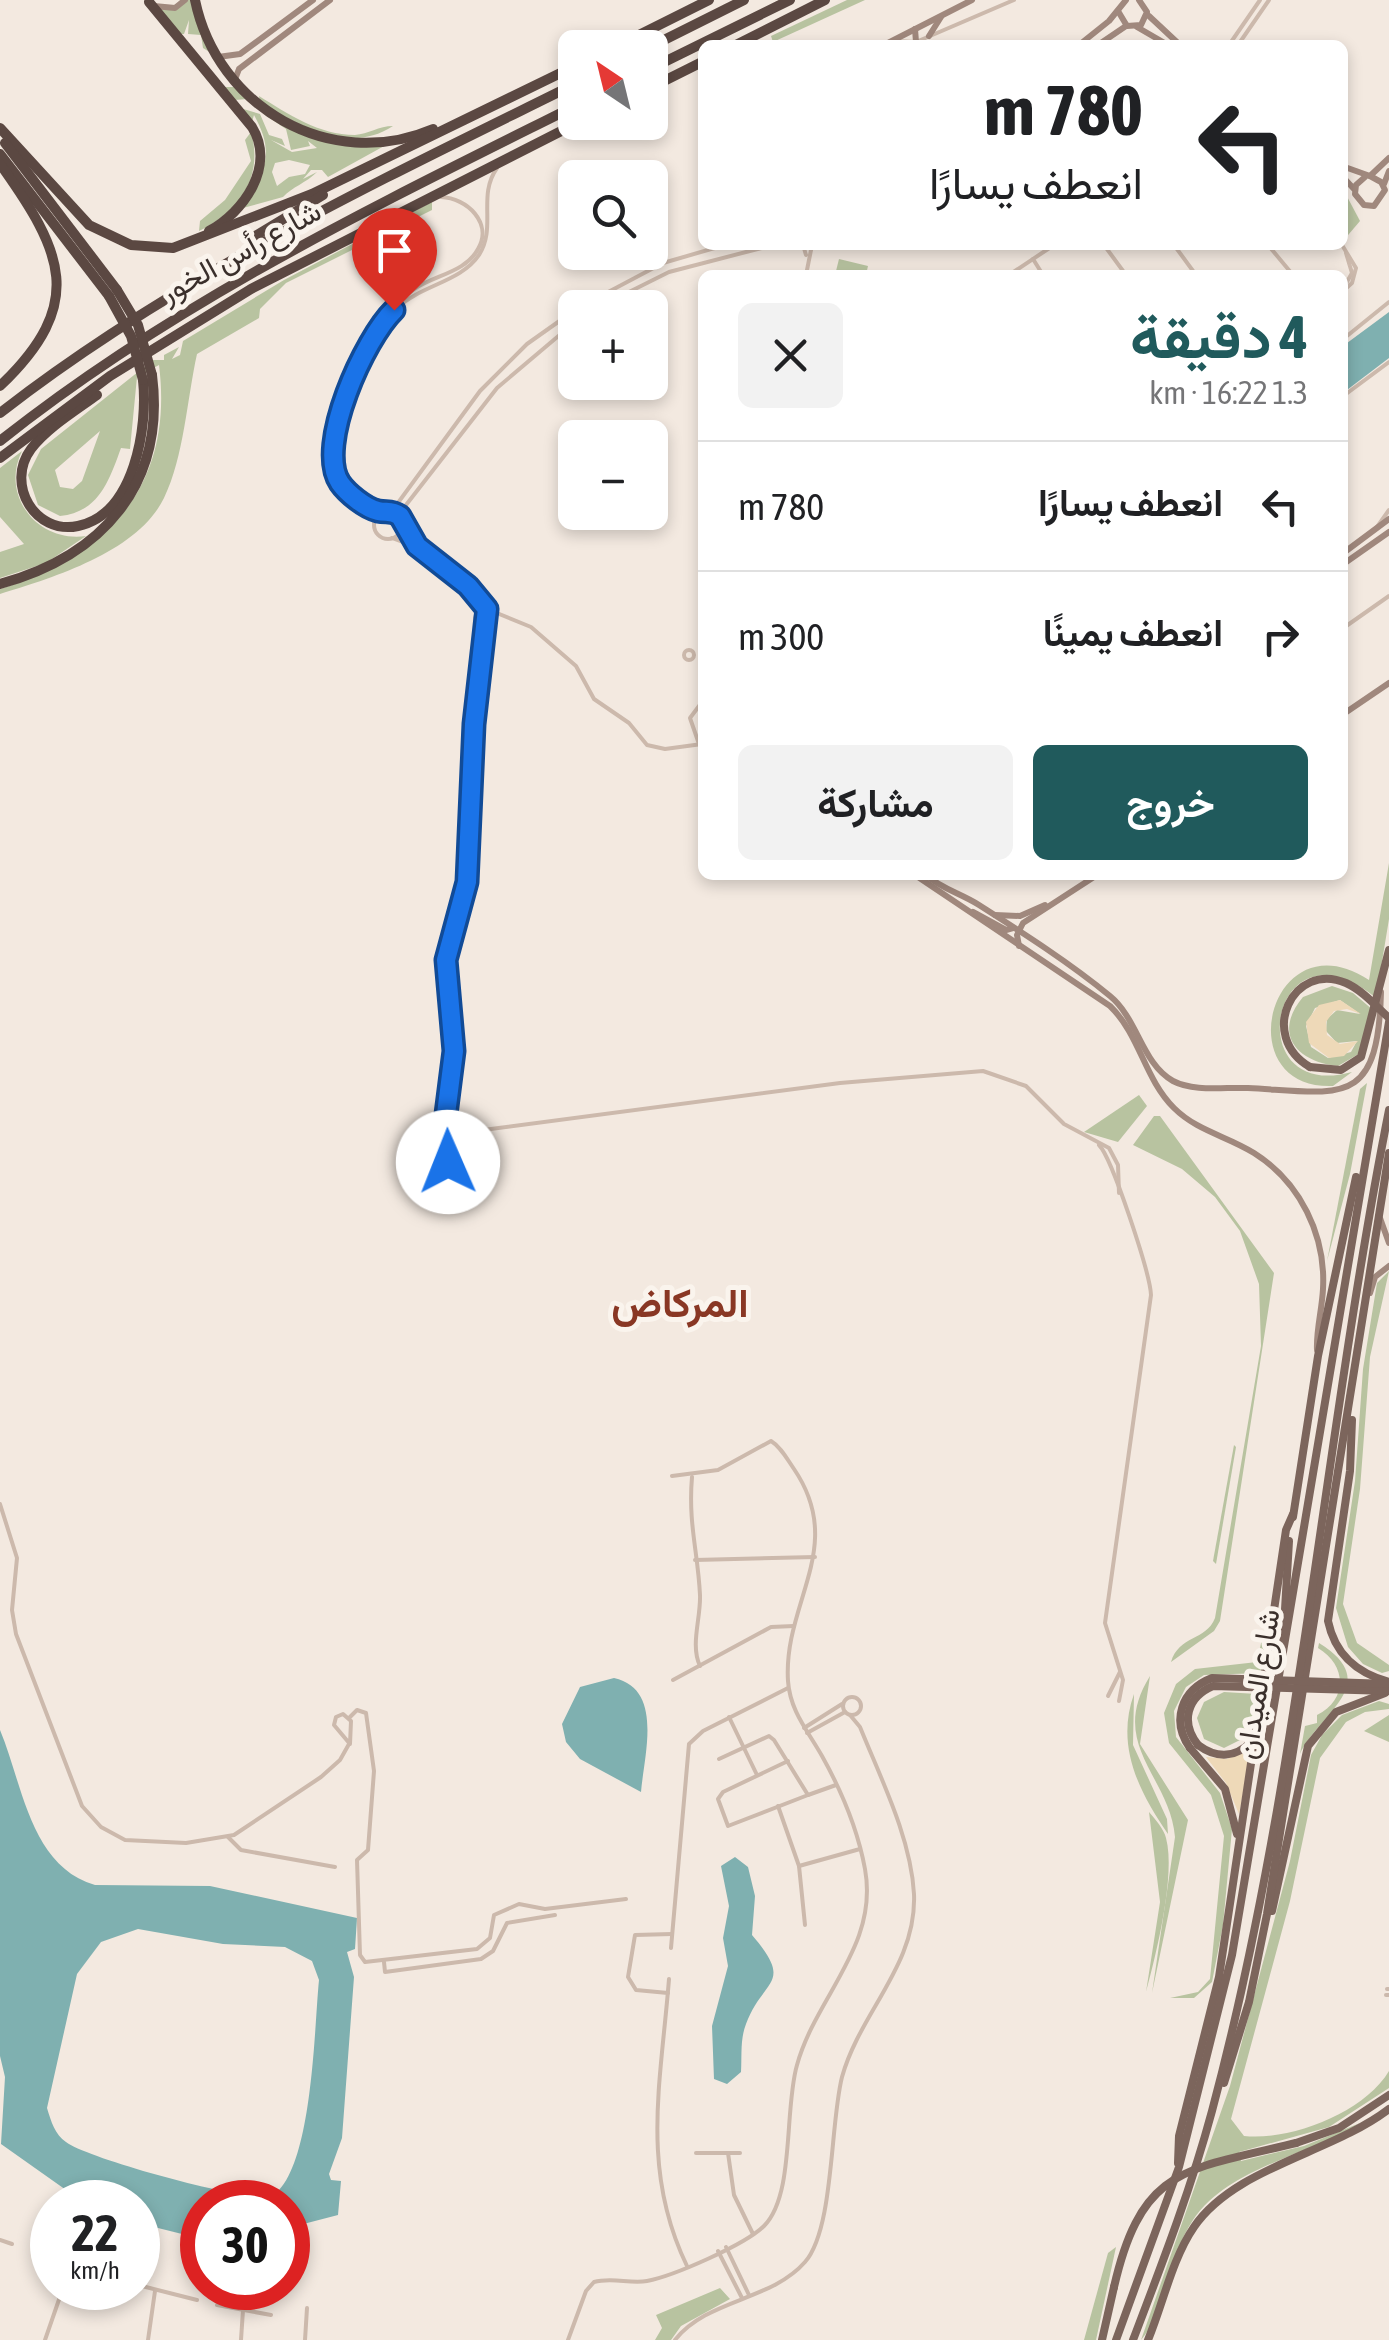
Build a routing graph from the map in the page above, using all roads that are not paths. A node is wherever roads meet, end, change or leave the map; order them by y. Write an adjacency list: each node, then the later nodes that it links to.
1 (185, 0): 14 (street)
2 (194, 0): 38 (highway)
3 (313, 0): 37 (street)
4 (327, 0): 39 (street)
5 (709, 0): 21 (highway)
6 (744, 0): 24 (highway)
7 (790, 0): 25 (highway)
8 (809, 0): 23 (highway)
9 (825, 0): 23 (highway)
10 (972, 0): 17 (street)
11 (1014, 0): 22 (street)
12 (1260, 0): 34 (street)
13 (1269, 0): 35 (street)
14 (148, 1): 65 (highway)
15 (1122, 4): 18 (street); 30 (street)
16 (1145, 5): 19 (street); 33 (street)
17 (947, 11): 20 (street); 22 (street)
18 (1126, 26): 19 (street); 31 (street)
19 (1136, 27): 32 (street)
20 (916, 28): 27 (street); 28 (street)
21 (649, 30)
22 (929, 36): 29 (street)
23 (752, 37): 26 (highway)
24 (668, 38)
25 (709, 40)
26 (746, 40)
27 (894, 40)
28 (916, 40)
29 (920, 40)
30 (1085, 40)
31 (1105, 40)
32 (1159, 40)
33 (1173, 40)
34 (1232, 40)
35 (1241, 40)
36 (698, 45): 40 (highway)
37 (251, 48): 38 (street); 39 (street)
38 (215, 56): 44 (highway)
39 (254, 58): 44 (street)
40 (668, 60)
41 (698, 64): 43 (highway)
42 (558, 74): 46 (highway)
43 (668, 79)
44 (234, 83): 46 (highway)
45 (558, 92): 80 (highway, شارع رأس الخور)
46 (494, 106): 55 (highway)
47 (558, 115): 94 (highway, شارع رأس الخور)
48 (0, 128): 65 (highway)
49 (558, 133): 53 (highway)
50 (0, 136): 83 (highway)
51 (0, 154): 83 (highway)
52 (1389, 158): 59 (street)
53 (502, 161): 63 (highway); 98 (street)
54 (0, 164): 64 (highway)
55 (370, 166): 65 (highway); 80 (highway)
56 (1348, 169): 59 (street)
57 (1389, 171): 61 (street)
58 (0, 174): 64 (highway)
59 (1367, 177): 61 (street); 62 (street)
60 (1348, 183): 62 (street)
61 (1384, 185): 62 (street)
62 (1354, 190)
63 (427, 198): 89 (highway); 101 (street)
64 (34, 215): 91 (highway)
65 (164, 248)
66 (709, 250): 81 (street)
67 (754, 250): 82 (street)
68 (804, 250): 73 (street)
69 (810, 250): 73 (street)
70 (1047, 250): 74 (street)
71 (1272, 250): 78 (street)
72 (1343, 250): 79 (street)
73 (807, 260): 75 (street)
74 (1033, 260): 76 (street); 77 (street)
75 (806, 270)
76 (1016, 270)
77 (1040, 270)
78 (1289, 270)
79 (1348, 277)
80 (198, 279): 93 (highway, شارع رأس الخور)
81 (609, 290)
82 (633, 290)
83 (113, 293): 90 (highway, bridge)
84 (1389, 302): 86 (street)
85 (558, 321): 97 (street)
86 (1348, 335)
87 (558, 336): 100 (street)
88 (1389, 362): 92 (street)
89 (133, 364): 90 (highway); 95 (highway)
90 (147, 378): 108 (highway)
91 (0, 386)
92 (1348, 393)
93 (0, 413)
94 (0, 440)
95 (0, 458)
96 (1389, 510): 102 (street)
97 (392, 511): 98 (street); 100 (street)
98 (381, 512): 101 (street)
99 (1389, 520): 102 (street)
100 (402, 521): 104 (street); 105 (street)
101 (374, 522): 104 (street)
102 (1376, 529): 106 (street)
103 (1389, 532): 107 (street)
104 (392, 538): 105 (street)
105 (422, 550): 110 (street)
106 (1348, 550)
107 (1348, 561)
108 (0, 584)
109 (1389, 596): 112 (street)
110 (480, 602): 111 (street); 115 (street)
111 (487, 609): 115 (street); 120 (street)
112 (1348, 625)
113 (698, 656): 114 (street)
114 (694, 658)
115 (477, 680): 133 (street)
116 (1389, 683): 118 (street)
117 (698, 707): 119 (street)
118 (1348, 711)
119 (698, 737)
120 (698, 744)
121 (922, 880): 125 (street)
122 (934, 880): 126 (street)
123 (1089, 880): 124 (street)
124 (1056, 902): 126 (street); 127 (street)
125 (967, 911): 127 (street); 128 (street)
126 (993, 915): 127 (street)
127 (1015, 930): 128 (street); 130 (street)
128 (1019, 946): 141 (street)
129 (1389, 950): 130 (main road)
130 (1381, 992): 131 (main road, bridge)
131 (1389, 1020): 134 (main road, شارع الميدان)
132 (1389, 1110): 192 (main road, شارع الميدان)
133 (445, 1135): 136 (street); 152 (street)
134 (1368, 1140): 141 (main road); 151 (main road, شارع الميدان)
135 (1389, 1153): 137 (main road)
136 (448, 1162)
137 (1380, 1218): 138 (street); 140 (main road)
138 (1389, 1243)
139 (1389, 1266): 140 (street)
140 (1365, 1308): 142 (main road)
141 (1318, 1356): 146 (main road)
142 (1352, 1392): 154 (main road); 185 (main road)
143 (672, 1476): 144 (street)
144 (692, 1476): 147 (street); 148 (street)
145 (0, 1504): 176 (street)
146 (1293, 1514): 151 (main road); 166 (main road)
147 (816, 1556): 148 (street); 149 (street)
148 (695, 1560): 150 (street)
149 (794, 1626): 150 (street); 155 (street)
150 (700, 1666): 153 (street)
151 (1284, 1667): 196 (main road, شارع الميدان)
152 (1120, 1672): 156 (street); 157 (street)
153 (673, 1680)
154 (1389, 1687): 168 (main road, bridge); 185 (main road)
155 (788, 1688): 162 (street); 165 (street)
156 (1108, 1696)
157 (1119, 1701)
158 (844, 1702): 159 (street); 160 (street); 163 (street)
159 (860, 1710): 160 (street); 164 (street)
160 (847, 1713): 163 (street); 164 (street)
161 (350, 1717): 167 (street); 167 (street); 187 (street)
162 (729, 1717): 169 (street); 184 (street)
163 (822, 1720): 165 (street)
164 (860, 1727): 205 (street)
165 (806, 1730): 173 (street)
166 (1254, 1737): 168 (main road); 177 (main road)
167 (349, 1744): 176 (street)
168 (1194, 1746): 177 (main road)
169 (744, 1748): 170 (street); 171 (street); 172 (street)
170 (720, 1760)
171 (788, 1761): 172 (street); 174 (street)
172 (757, 1775): 175 (street)
173 (836, 1784): 174 (street); 178 (street)
174 (808, 1796): 175 (street)
175 (778, 1806): 179 (street)
176 (228, 1837): 180 (street)
177 (1238, 1845): 196 (main road)
178 (860, 1849): 179 (street); 197 (street)
179 (798, 1866): 183 (street)
180 (335, 1867)
181 (626, 1899): 187 (street)
182 (555, 1915): 187 (street)
183 (805, 1924)
184 (672, 1934): 186 (street); 189 (street)
185 (1262, 1944): 192 (main road)
186 (671, 1948)
187 (384, 1962)
188 (669, 1979): 189 (street)
189 (668, 1992): 202 (street)
190 (1389, 2095): 218 (main road, bridge)
191 (1389, 2108): 221 (main road)
192 (1212, 2110): 220 (main road, شارع الميدان)
193 (728, 2153): 194 (street); 195 (street); 197 (street)
194 (740, 2153)
195 (696, 2154)
196 (1179, 2167): 219 (main road, شارع الميدان)
197 (753, 2234): 200 (street)
198 (0, 2240): 199 (street)
199 (12, 2244)
200 (726, 2248): 201 (street); 203 (street)
201 (718, 2251): 202 (street); 204 (street)
202 (687, 2266): 216 (street)
203 (737, 2270): 204 (street); 205 (street)
204 (729, 2274): 206 (street)
205 (749, 2295): 206 (street)
206 (742, 2298): 217 (street)
207 (56, 2310): 212 (street)
208 (153, 2310): 213 (street)
209 (243, 2310): 211 (street); 214 (street)
210 (307, 2310): 215 (street)
211 (271, 2314)
212 (46, 2340)
213 (148, 2340)
214 (241, 2340)
215 (305, 2340)
216 (568, 2340)
217 (675, 2340)
218 (1102, 2340)
219 (1116, 2340)
220 (1132, 2340)
221 (1148, 2340)

